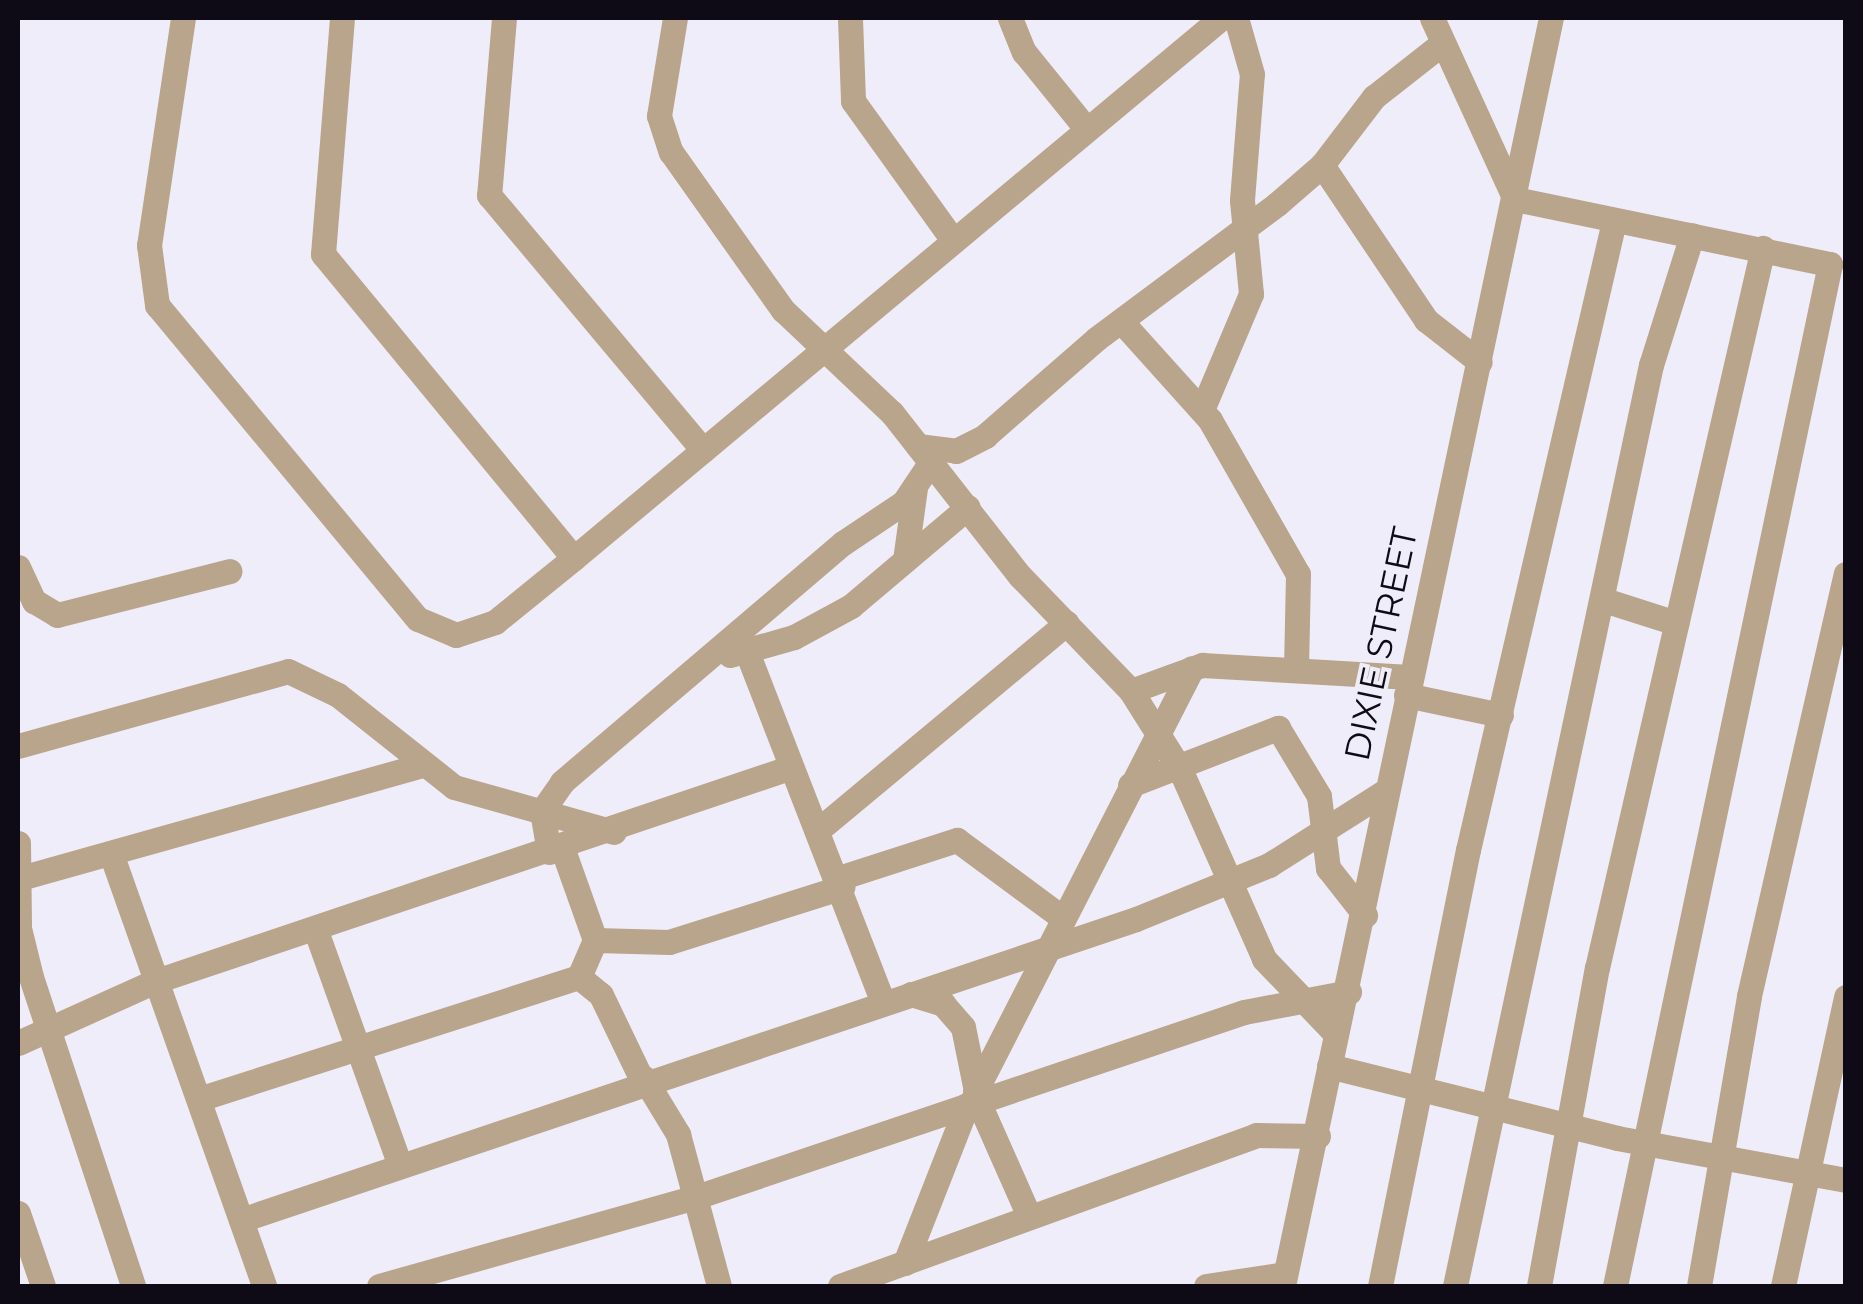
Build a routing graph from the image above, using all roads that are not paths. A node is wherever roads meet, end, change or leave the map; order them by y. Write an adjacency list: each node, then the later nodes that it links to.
1 (183, 18): 27 (street)
2 (342, 18): 27 (street)
3 (504, 18): 23 (street)
4 (675, 18): 20 (street)
5 (850, 18): 17 (street)
6 (1010, 18): 11 (street)
7 (1221, 18): 11 (street)
8 (1236, 18): 15 (street)
9 (1551, 18): 13 (street, DIXIE STREET)
10 (1433, 27): 12 (street); 13 (street)
11 (1085, 127): 17 (street)
12 (1322, 165): 15 (street); 21 (street)
13 (1516, 200): 14 (street); 21 (street, DIXIE STREET)
14 (1614, 220): 16 (street); 41 (street)
15 (1244, 228): 19 (street); 22 (street)
16 (1692, 235): 18 (street); 32 (street)
17 (952, 240): 20 (street)
18 (1764, 248): 34 (street); 83 (street)
19 (1122, 321): 22 (street); 24 (street)
20 (825, 350): 23 (street); 24 (street)
21 (1480, 362): 39 (street, DIXIE STREET)
22 (1202, 410): 37 (street)
23 (702, 450): 27 (street)
24 (924, 454): 25 (street); 26 (street)
25 (915, 488): 28 (street); 36 (street)
26 (968, 507): 28 (street); 33 (street)
27 (574, 558)
28 (906, 560): 35 (street)
29 (18, 567): 30 (street)
30 (229, 571)
31 (1846, 574): 84 (street)
32 (1604, 600): 34 (street); 80 (street)
33 (1068, 624): 40 (street); 50 (street)
34 (1676, 624): 81 (street)
35 (748, 652): 36 (street); 45 (street)
36 (711, 658): 49 (street)
37 (1296, 666): 38 (street); 39 (street)
38 (1192, 668): 40 (street); 42 (street)
39 (1408, 686): 41 (street); 48 (street, DIXIE STREET)
40 (1131, 692): 42 (street)
41 (1501, 715): 77 (street)
42 (1156, 736): 46 (street); 47 (street)
43 (18, 746): 44 (street)
44 (422, 765): 49 (street); 55 (street)
45 (786, 769): 50 (street); 51 (street)
46 (1180, 769): 47 (street); 52 (street); 57 (street)
47 (1130, 785): 60 (street)
48 (1384, 792): 52 (street); 59 (street, DIXIE STREET)
49 (542, 811): 51 (street); 54 (street)
50 (816, 831): 58 (street)
51 (614, 832): 54 (street)
52 (1323, 837): 57 (street); 59 (street)
53 (18, 843): 56 (street)
54 (556, 851): 61 (street); 62 (street)
55 (113, 860): 56 (street); 65 (street)
56 (24, 878): 71 (street)
57 (1232, 881): 63 (street); 69 (street)
58 (841, 883): 60 (street); 62 (street); 70 (street)
59 (1365, 915): 66 (street, DIXIE STREET)
60 (1060, 916): 63 (street)
61 (316, 931): 65 (street); 74 (street)
62 (595, 940): 64 (street)
63 (1042, 950): 67 (street); 79 (street)
64 (579, 977): 74 (street); 76 (street)
65 (153, 982): 71 (street); 78 (street)
66 (1348, 992): 69 (street); 72 (street, DIXIE STREET)
67 (910, 994): 70 (street); 79 (street)
68 (1846, 997): 86 (street)
69 (1293, 999): 72 (street); 79 (street)
70 (883, 1002): 76 (street)
71 (48, 1031): 73 (street); 95 (street)
72 (1336, 1034): 75 (street, DIXIE STREET)
73 (18, 1042)
74 (355, 1045): 78 (street); 85 (street)
75 (1329, 1066): 77 (street); 82 (street, DIXIE STREET)
76 (642, 1078): 85 (street); 88 (street)
77 (1421, 1090): 80 (street); 101 (street)
78 (202, 1098): 91 (street)
79 (973, 1099): 88 (street); 90 (street); 92 (street)
80 (1495, 1108): 81 (street); 102 (street)
81 (1570, 1126): 83 (street); 103 (street)
82 (1318, 1136): 90 (street); 93 (street, DIXIE STREET)
83 (1642, 1143): 84 (street); 104 (street)
84 (1722, 1155): 86 (street); 105 (street)
85 (399, 1163): 91 (street)
86 (1808, 1171): 87 (street); 106 (street)
87 (1846, 1180)
88 (696, 1197): 97 (street); 98 (street)
89 (18, 1213): 94 (street)
90 (1029, 1216): 92 (street)
91 (241, 1220): 96 (street)
92 (905, 1263): 99 (street)
93 (1284, 1280): 100 (street)
94 (43, 1286)
95 (133, 1286)
96 (264, 1286)
97 (379, 1286)
98 (719, 1286)
99 (840, 1286)
100 (1206, 1286)
101 (1380, 1286)
102 (1454, 1286)
103 (1540, 1286)
104 (1615, 1286)
105 (1698, 1286)
106 (1783, 1286)

